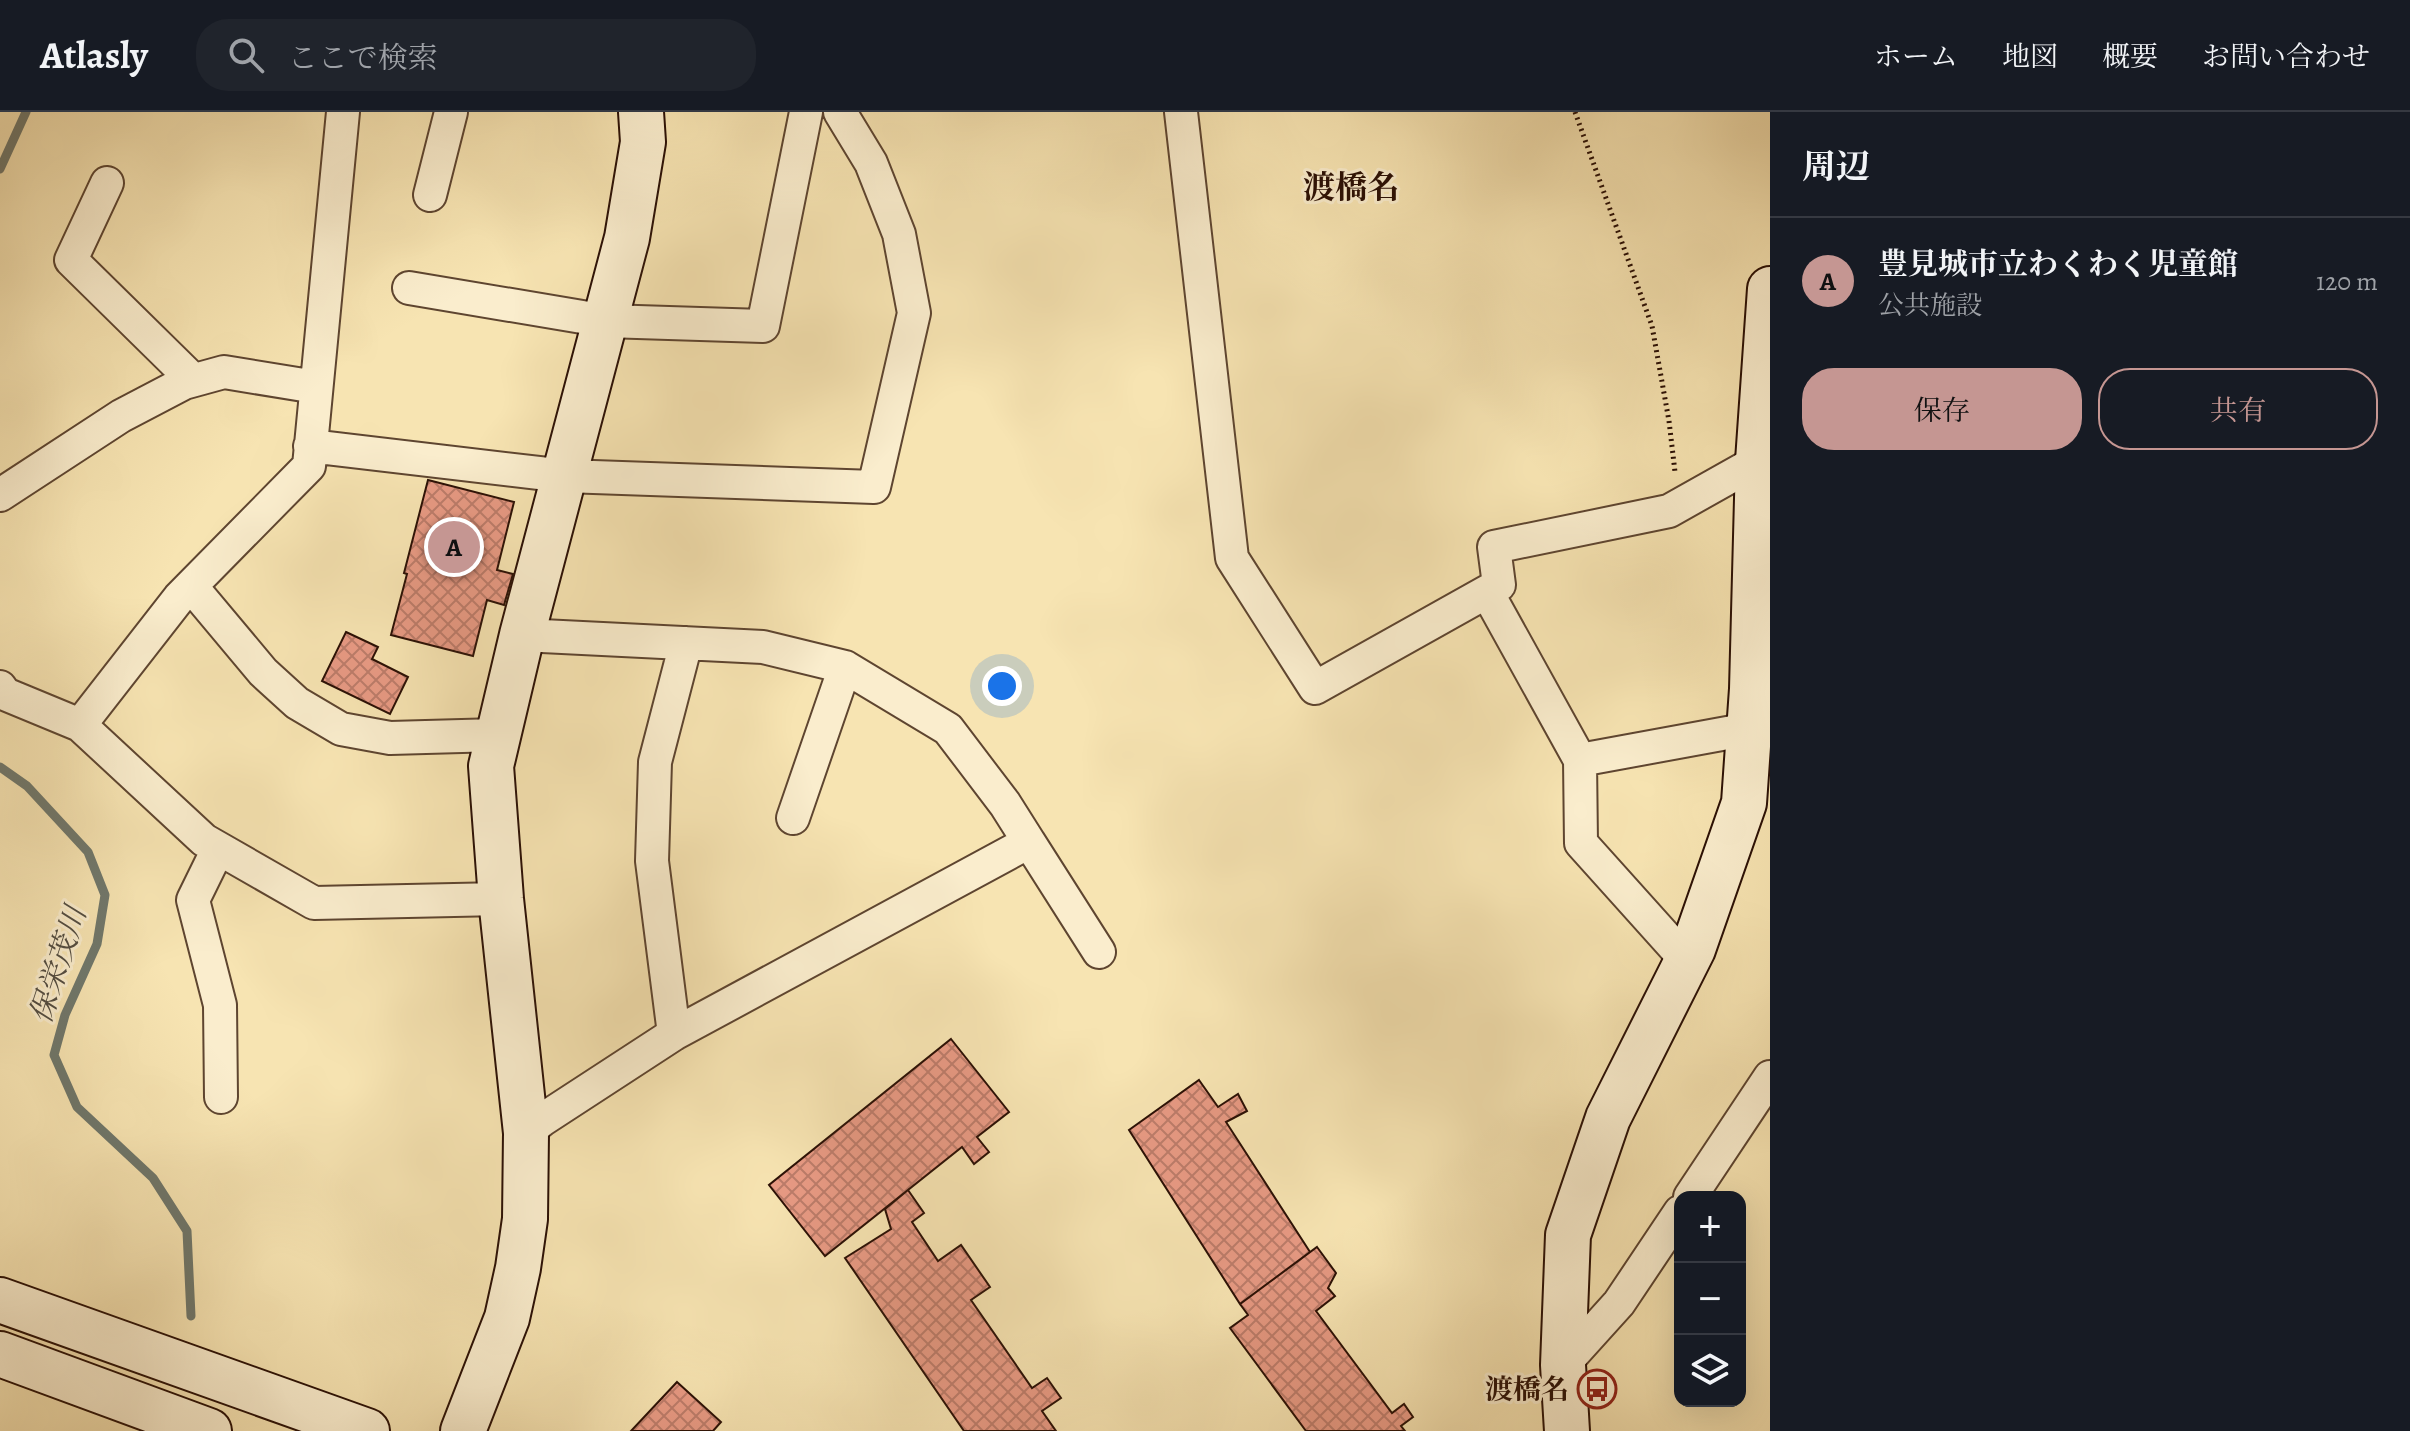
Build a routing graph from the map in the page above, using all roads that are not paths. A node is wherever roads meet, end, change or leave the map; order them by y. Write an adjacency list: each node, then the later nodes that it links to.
1 (343, 112): 13 (street)
2 (451, 112): 8 (street)
3 (641, 112): 11 (street)
4 (806, 112): 11 (street)
5 (840, 112): 16 (street)
6 (1181, 112): 19 (street)
7 (107, 183): 12 (street)
8 (430, 195)
9 (409, 288): 11 (street)
10 (1770, 289): 15 (street)
11 (606, 321): 16 (street)
12 (193, 380): 13 (street); 17 (street)
13 (316, 387): 14 (street)
14 (310, 446): 16 (street); 18 (street)
15 (1758, 461): 19 (street); 24 (street)
16 (565, 476): 20 (street)
17 (0, 495)
18 (191, 586): 25 (street); 26 (street)
19 (1487, 592): 27 (street)
20 (522, 635): 21 (street); 26 (street)
21 (686, 643): 22 (street); 34 (street)
22 (845, 667): 28 (street); 29 (street)
23 (0, 687): 25 (street)
24 (1757, 705): 27 (street); 33 (street)
25 (80, 725): 30 (street)
26 (498, 735): 31 (street)
27 (1580, 760): 33 (street)
28 (793, 818)
29 (1029, 842): 32 (street); 34 (street)
30 (218, 849): 31 (street); 36 (street)
31 (501, 899): 37 (street)
32 (1099, 952)
33 (1687, 961): 42 (street)
34 (674, 1034): 37 (street)
35 (1770, 1077): 38 (street)
36 (221, 1097)
37 (526, 1133): 46 (street)
38 (1694, 1191)
39 (1674, 1221): 42 (street)
40 (0, 1300): 45 (street)
41 (0, 1354): 43 (street)
42 (1563, 1365): 47 (street)
43 (161, 1423): 44 (street)
44 (209, 1431)
45 (367, 1431)
46 (463, 1431)
47 (1567, 1431)

